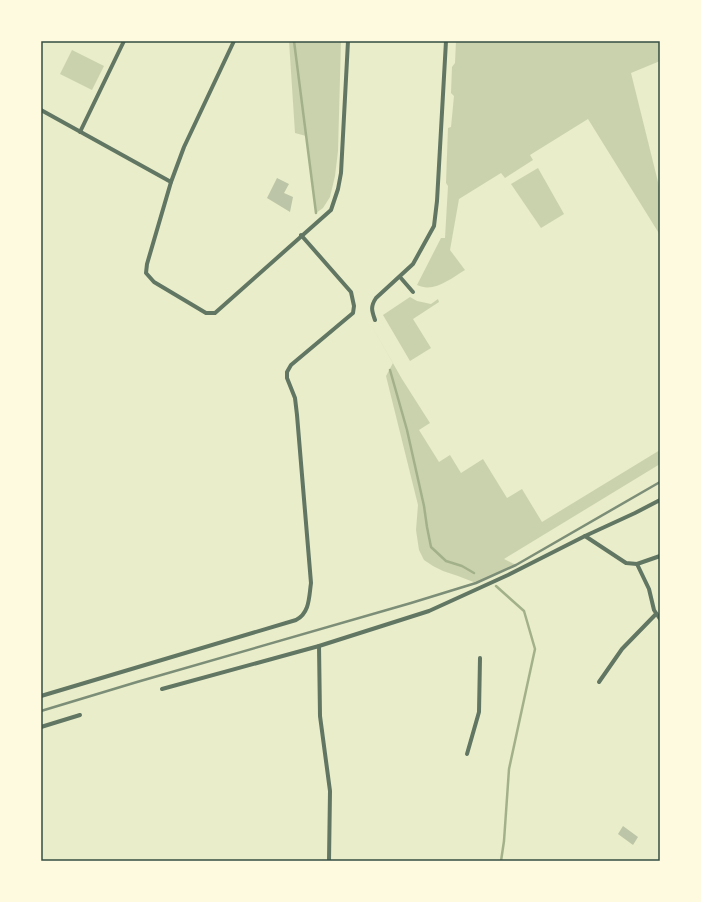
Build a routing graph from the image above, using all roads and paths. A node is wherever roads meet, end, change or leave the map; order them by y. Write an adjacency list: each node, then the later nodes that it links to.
1 (124, 41): 6 (street)
2 (234, 41): 7 (street)
3 (348, 41): 8 (street)
4 (446, 41): 9 (street)
5 (41, 110): 6 (street)
6 (80, 132): 7 (street)
7 (172, 182): 8 (street)
8 (301, 235): 22 (street)
9 (400, 277): 10 (street); 11 (street)
10 (413, 292)
11 (375, 320)
12 (660, 500): 13 (street)
13 (585, 536): 15 (street); 18 (street)
14 (660, 556): 15 (street)
15 (637, 564): 16 (street)
16 (656, 614): 17 (street); 20 (street)
17 (660, 618)
18 (319, 646): 21 (street); 26 (street)
19 (480, 658): 25 (street)
20 (599, 682)
21 (162, 689)
22 (41, 696)
23 (80, 715): 24 (street)
24 (41, 727)
25 (467, 754)
26 (329, 861)

